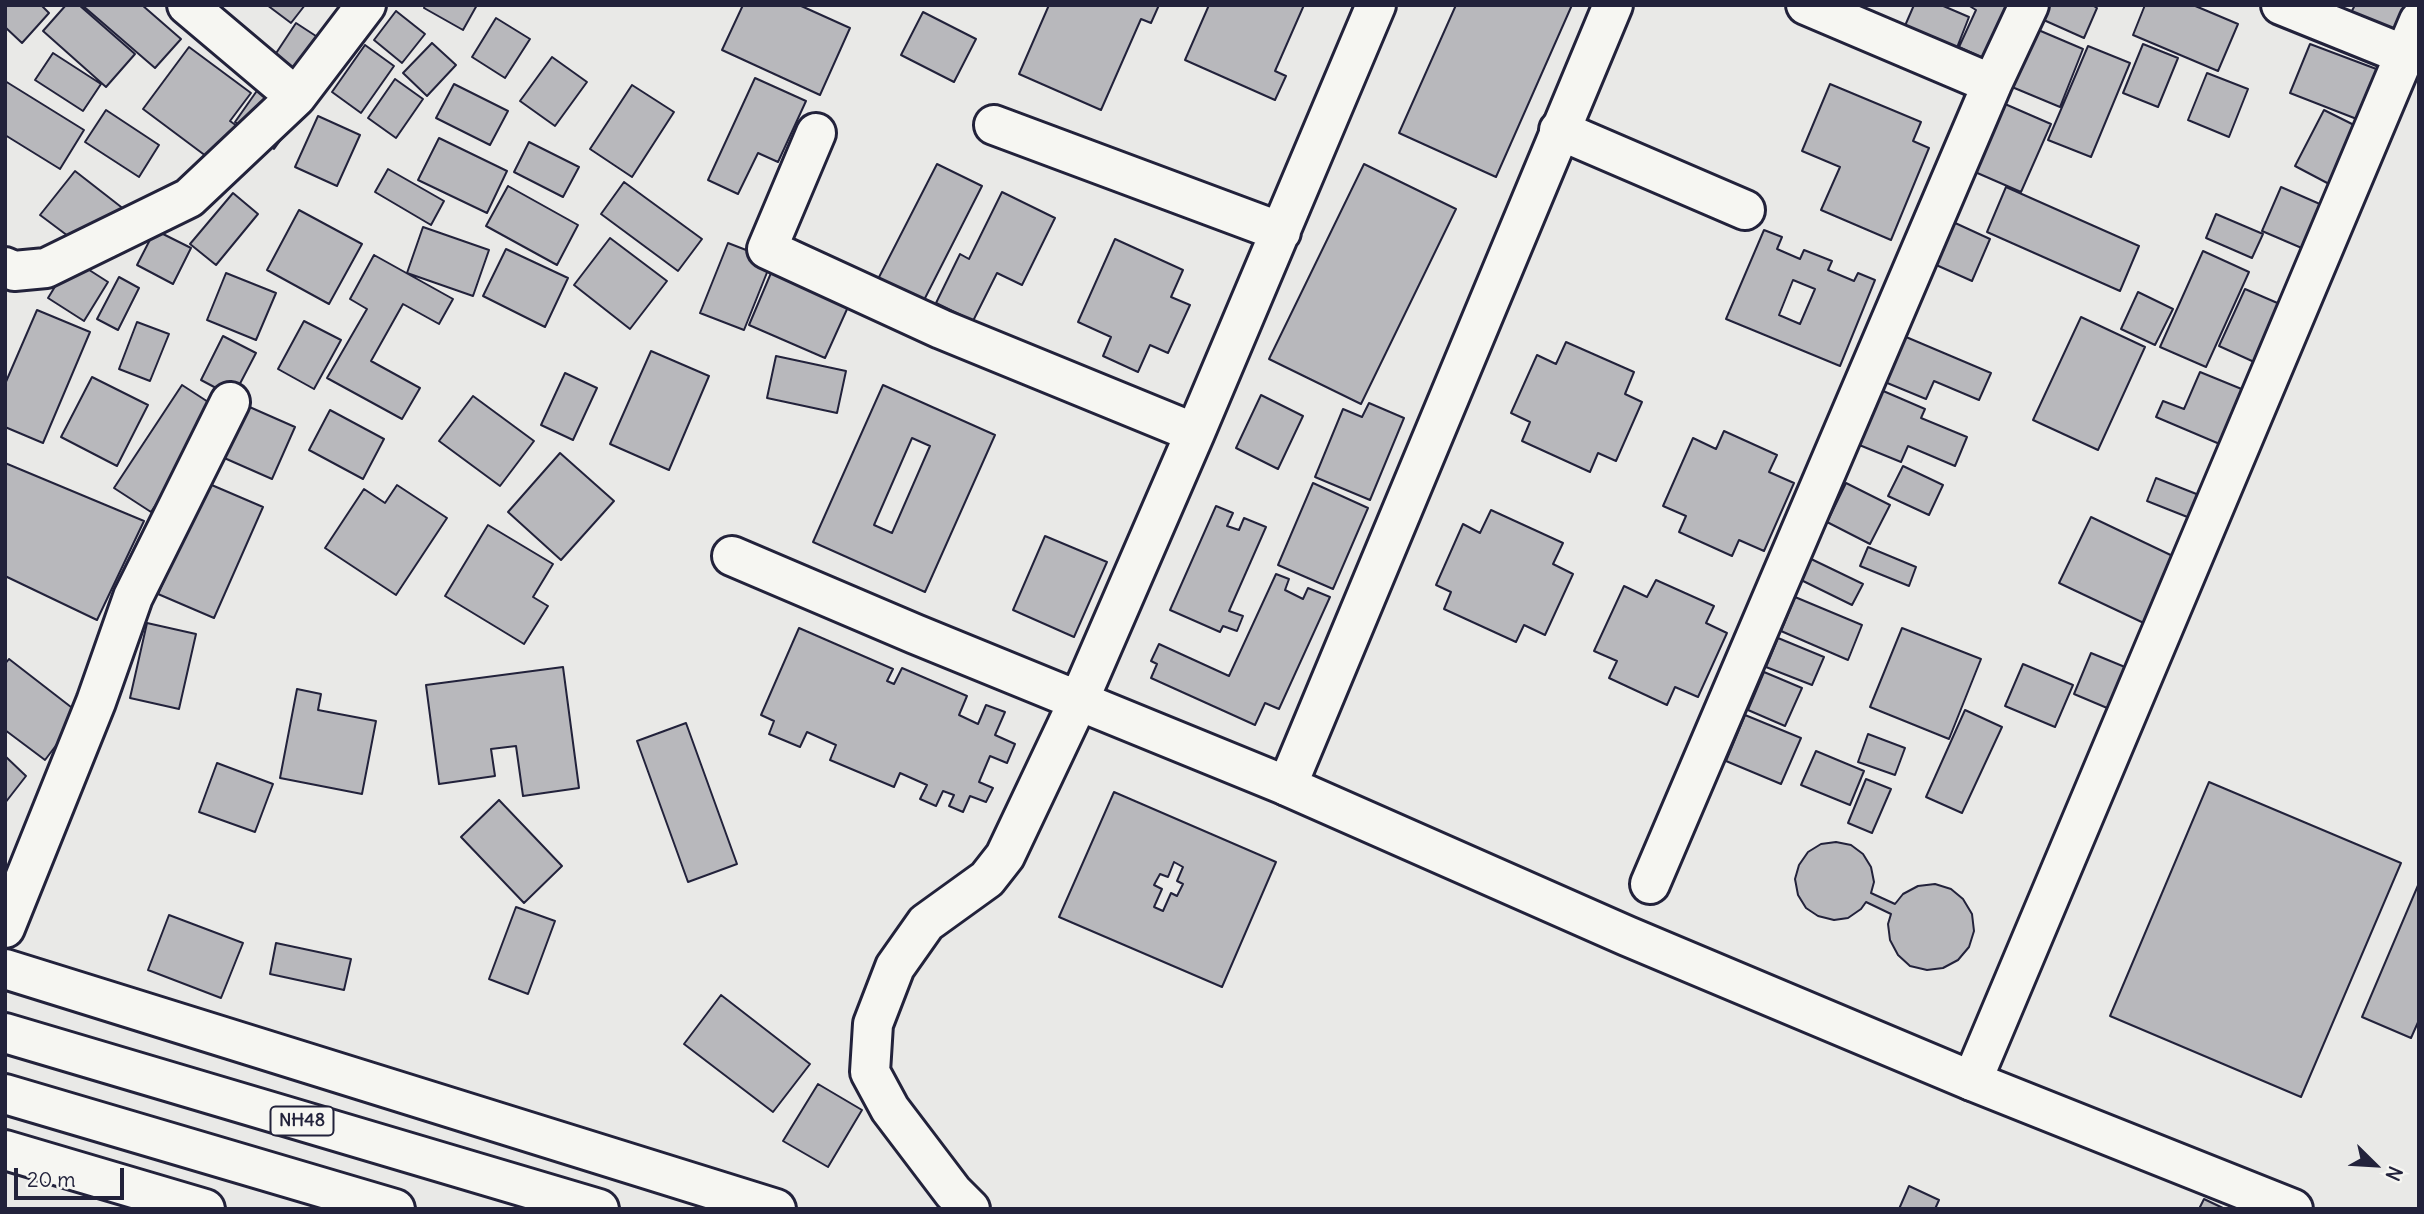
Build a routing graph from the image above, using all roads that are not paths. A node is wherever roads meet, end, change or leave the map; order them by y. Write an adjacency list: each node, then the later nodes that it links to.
1 (187, 5): 10 (main road)
2 (366, 5): 10 (main road)
3 (1376, 5): 15 (main road)
4 (1613, 5): 12 (main road)
5 (1806, 5): 9 (main road)
6 (2029, 5): 9 (main road)
7 (2281, 5): 8 (main road)
8 (2412, 38): 26 (main road)
9 (1992, 84): 22 (main road)
10 (296, 97): 16 (main road)
11 (994, 125): 15 (main road)
12 (1559, 130): 14 (main road); 21 (main road)
13 (816, 133): 18 (main road)
14 (1745, 210)
15 (1280, 232): 18 (main road)
16 (5, 267)
17 (230, 402): 23 (main road)
18 (1195, 433): 20 (main road)
19 (732, 556): 20 (main road)
20 (1079, 700): 21 (main road); 33 (main road)
21 (1287, 786): 26 (main road)
22 (1650, 884)
23 (5, 928)
24 (5, 969): 32 (main road)
25 (5, 1033): 31 (main road, NH48)
26 (1972, 1081): 34 (main road)
27 (5, 1094): 30 (main road)
28 (5, 1150): 29 (main road)
29 (205, 1209)
30 (396, 1209)
31 (599, 1209)
32 (776, 1209)
33 (970, 1209)
34 (2293, 1209)

